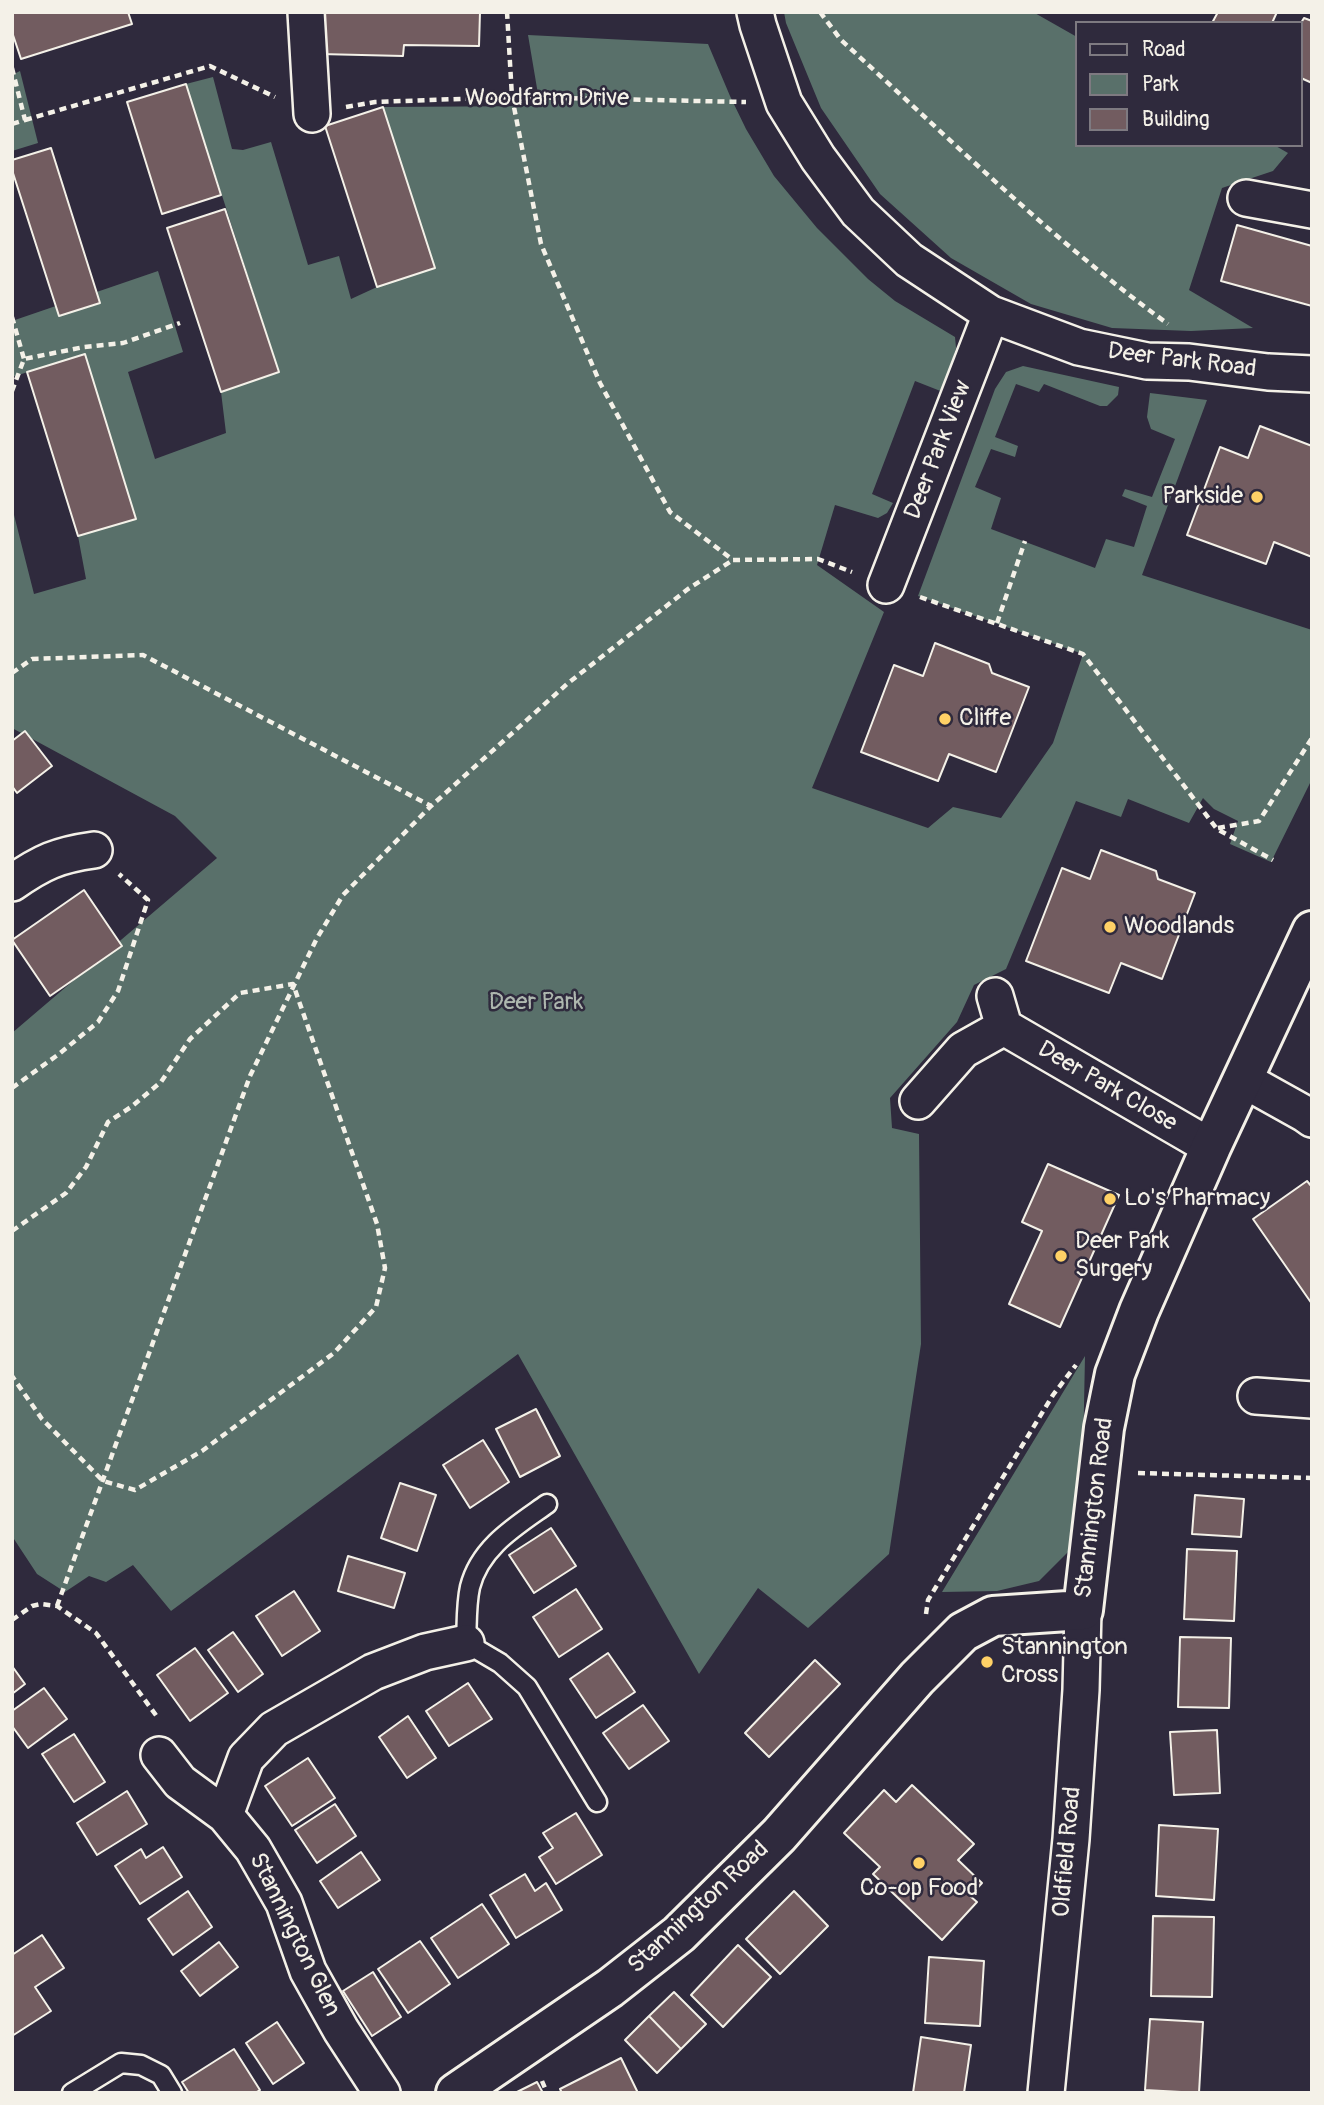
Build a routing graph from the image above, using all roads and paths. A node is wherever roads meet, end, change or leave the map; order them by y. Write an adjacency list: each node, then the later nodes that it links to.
1 (306, 12): 8 (street)
2 (507, 12): 6 (path)
3 (755, 12): 7 (street, Deer Park Road)
4 (820, 12): 17 (path)
5 (12, 69): 9 (path)
6 (512, 97): 7 (path, Woodfarm Drive); 8 (path, Woodfarm Drive); 21 (path)
7 (785, 103): 13 (street, Deer Park Road)
8 (312, 114): 9 (path)
9 (25, 120): 10 (path)
10 (12, 124)
11 (1246, 198): 12 (street)
12 (1312, 210)
13 (991, 314): 17 (street, Deer Park Road); 22 (street, Deer Park View)
14 (12, 317): 16 (path)
15 (180, 323): 16 (path)
16 (24, 359): 19 (path)
17 (1221, 366): 18 (street, Deer Park Road)
18 (1312, 374)
19 (12, 391)
20 (1025, 541): 23 (path)
21 (733, 559): 22 (path); 26 (path)
22 (886, 585): 23 (path)
23 (997, 624): 27 (path)
24 (12, 673): 26 (path)
25 (1312, 738): 27 (path)
26 (431, 806): 32 (path)
27 (1217, 829): 29 (path)
28 (94, 850): 30 (street); 34 (path)
29 (1273, 860)
30 (12, 883)
31 (1312, 931): 33 (main road, Stannington Road)
32 (293, 984): 38 (path); 45 (path); 45 (path)
33 (1244, 1080): 36 (street); 37 (main road, Stannington Road)
34 (12, 1088)
35 (918, 1101): 37 (street, Deer Park Close)
36 (1312, 1119)
37 (1211, 1147): 43 (main road, Stannington Road)
38 (12, 1231)
39 (1083, 1355): 51 (path)
40 (12, 1376): 45 (path)
41 (1256, 1396): 42 (street)
42 (1312, 1400)
43 (1099, 1473): 44 (path); 48 (main road, Stannington Road)
44 (1312, 1478)
45 (103, 1481): 47 (path)
46 (547, 1504): 50 (lane)
47 (57, 1606): 49 (path); 52 (path)
48 (1083, 1610): 51 (main road, Stannington Road); 59 (street, Oldfield Road)
49 (12, 1620)
50 (466, 1643): 53 (lane); 54 (street)
51 (917, 1678): 58 (main road, Stannington Road)
52 (159, 1755): 54 (street, Stannington Glen)
53 (597, 1802)
54 (225, 1815): 57 (street, Stannington Glen)
55 (72, 2093): 56 (lane)
56 (172, 2093)
57 (382, 2093)
58 (456, 2093)
59 (1046, 2093)

